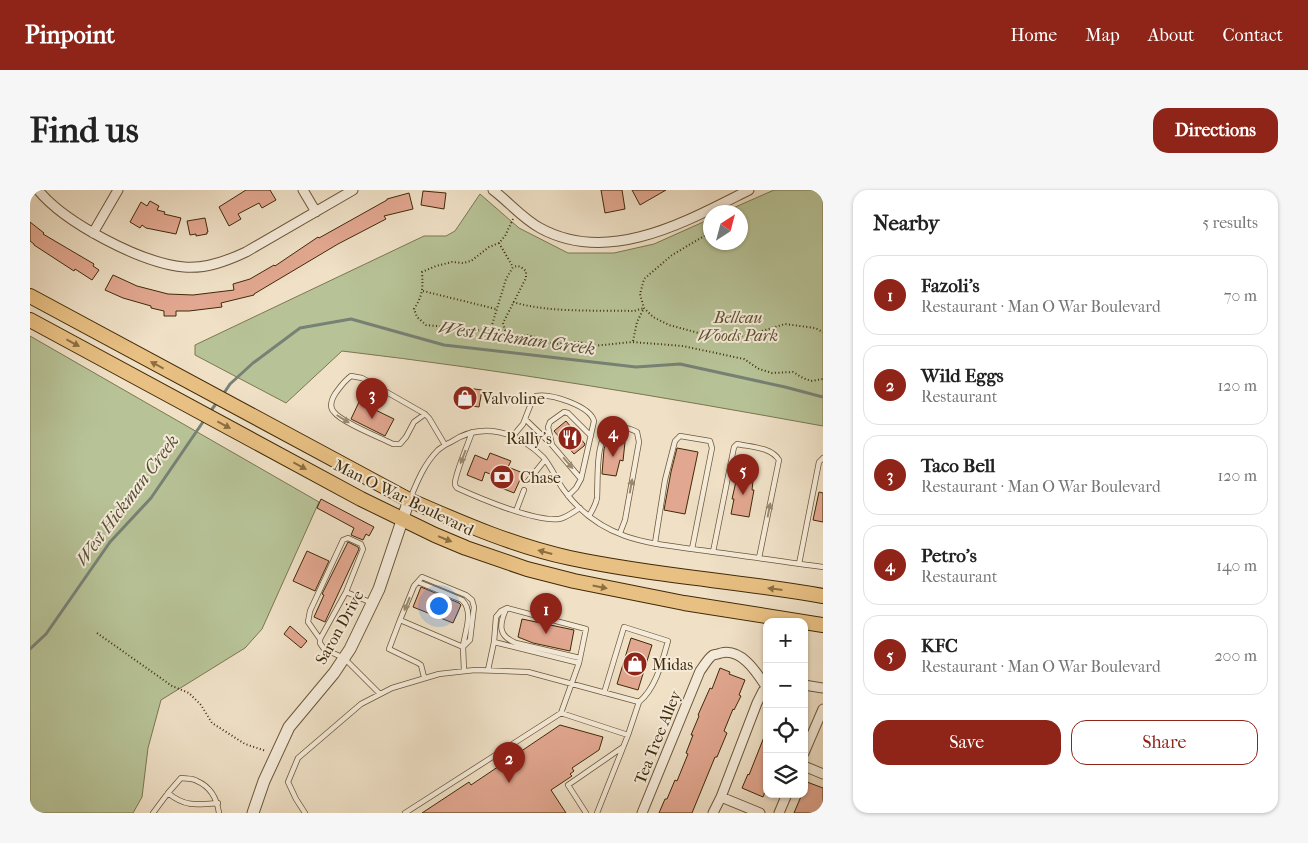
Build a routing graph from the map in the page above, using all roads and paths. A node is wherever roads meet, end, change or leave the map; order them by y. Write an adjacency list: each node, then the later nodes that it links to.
1 (38, 190): 9 (street)
2 (118, 190): 9 (street)
3 (303, 190): 7 (street)
4 (353, 190): 7 (street)
5 (493, 190): 6 (street)
6 (749, 190)
7 (316, 212): 9 (street)
8 (509, 227): 11 (path)
9 (93, 233)
10 (703, 236): 16 (path)
11 (499, 243): 12 (path); 13 (path)
12 (513, 267): 15 (path); 17 (path)
13 (423, 291): 17 (path); 17 (path)
14 (30, 296): 35 (main road, Man O War Boulevard, one-way to 14)
15 (514, 302): 16 (path); 20 (path)
16 (644, 308): 19 (path); 20 (path)
17 (496, 309)
18 (30, 320): 39 (main road, Man O War Boulevard, one-way to 39)
19 (823, 332)
20 (632, 342): 21 (path)
21 (823, 379)
22 (425, 414): 22 (lane, one-way to 22); 27 (lane)
23 (525, 419): 25 (lane); 26 (lane); 28 (lane)
24 (472, 432): 25 (lane); 27 (lane); 37 (lane, one-way to 37)
25 (512, 436): 30 (lane)
26 (591, 436): 28 (lane); 31 (lane)
27 (445, 445): 35 (lane)
28 (552, 445): 31 (lane, one-way to 31)
29 (823, 458): 45 (lane)
30 (545, 460): 32 (lane); 34 (lane)
31 (581, 478): 34 (lane)
32 (528, 481)
33 (524, 490): 37 (lane)
34 (568, 496): 36 (lane)
35 (409, 500): 39 (street, Saron Drive); 48 (main road, Man O War Boulevard, one-way to 35)
36 (580, 508): 37 (lane); 38 (lane)
37 (516, 511)
38 (589, 516): 40 (lane); 40 (lane, one-way to 38)
39 (402, 519): 49 (street, Saron Drive); 52 (main road, Man O War Boulevard, one-way to 52)
40 (620, 534): 41 (lane)
41 (655, 543): 42 (lane); 42 (lane)
42 (692, 549): 43 (lane)
43 (713, 552): 44 (lane); 44 (lane, one-way to 43)
44 (760, 558): 45 (lane)
45 (799, 564): 46 (lane)
46 (823, 567)
47 (346, 592): 49 (lane); 54 (lane); 54 (lane)
48 (823, 596)
49 (372, 603): 57 (street, Saron Drive)
50 (507, 608): 55 (lane); 58 (lane); 58 (lane)
51 (400, 620): 56 (lane); 56 (lane, one-way to 51); 61 (lane)
52 (823, 625)
53 (97, 633): 75 (path)
54 (320, 640): 57 (lane)
55 (494, 642): 58 (lane); 59 (lane)
56 (463, 647): 60 (lane)
57 (344, 658): 68 (lane); 75 (street, Saron Drive)
58 (579, 661): 63 (lane)
59 (488, 670): 60 (lane); 63 (lane)
60 (464, 671): 61 (lane)
61 (424, 677): 68 (lane)
62 (763, 682): 89 (street, Tea Tree Alley)
63 (571, 684): 67 (lane); 71 (lane)
64 (808, 686): 65 (street)
65 (823, 688)
66 (763, 691): 79 (street)
67 (604, 693): 69 (lane); 69 (lane)
68 (380, 694): 85 (lane)
69 (639, 702): 72 (lane)
70 (823, 709): 73 (street)
71 (561, 713): 72 (lane); 86 (lane)
72 (628, 735): 74 (lane)
73 (808, 744)
74 (624, 746): 87 (lane); 88 (lane)
75 (276, 754): 84 (street, Saron Drive)
76 (808, 768): 77 (street)
77 (823, 774)
78 (168, 793): 81 (lane); 81 (lane); 82 (lane)
79 (720, 797): 90 (street); 91 (street)
80 (785, 798): 92 (street)
81 (218, 803): 83 (lane)
82 (153, 813)
83 (219, 813)
84 (253, 813)
85 (305, 813)
86 (405, 813)
87 (586, 813)
88 (597, 813)
89 (642, 813)
90 (713, 813)
91 (760, 813)
92 (779, 813)

